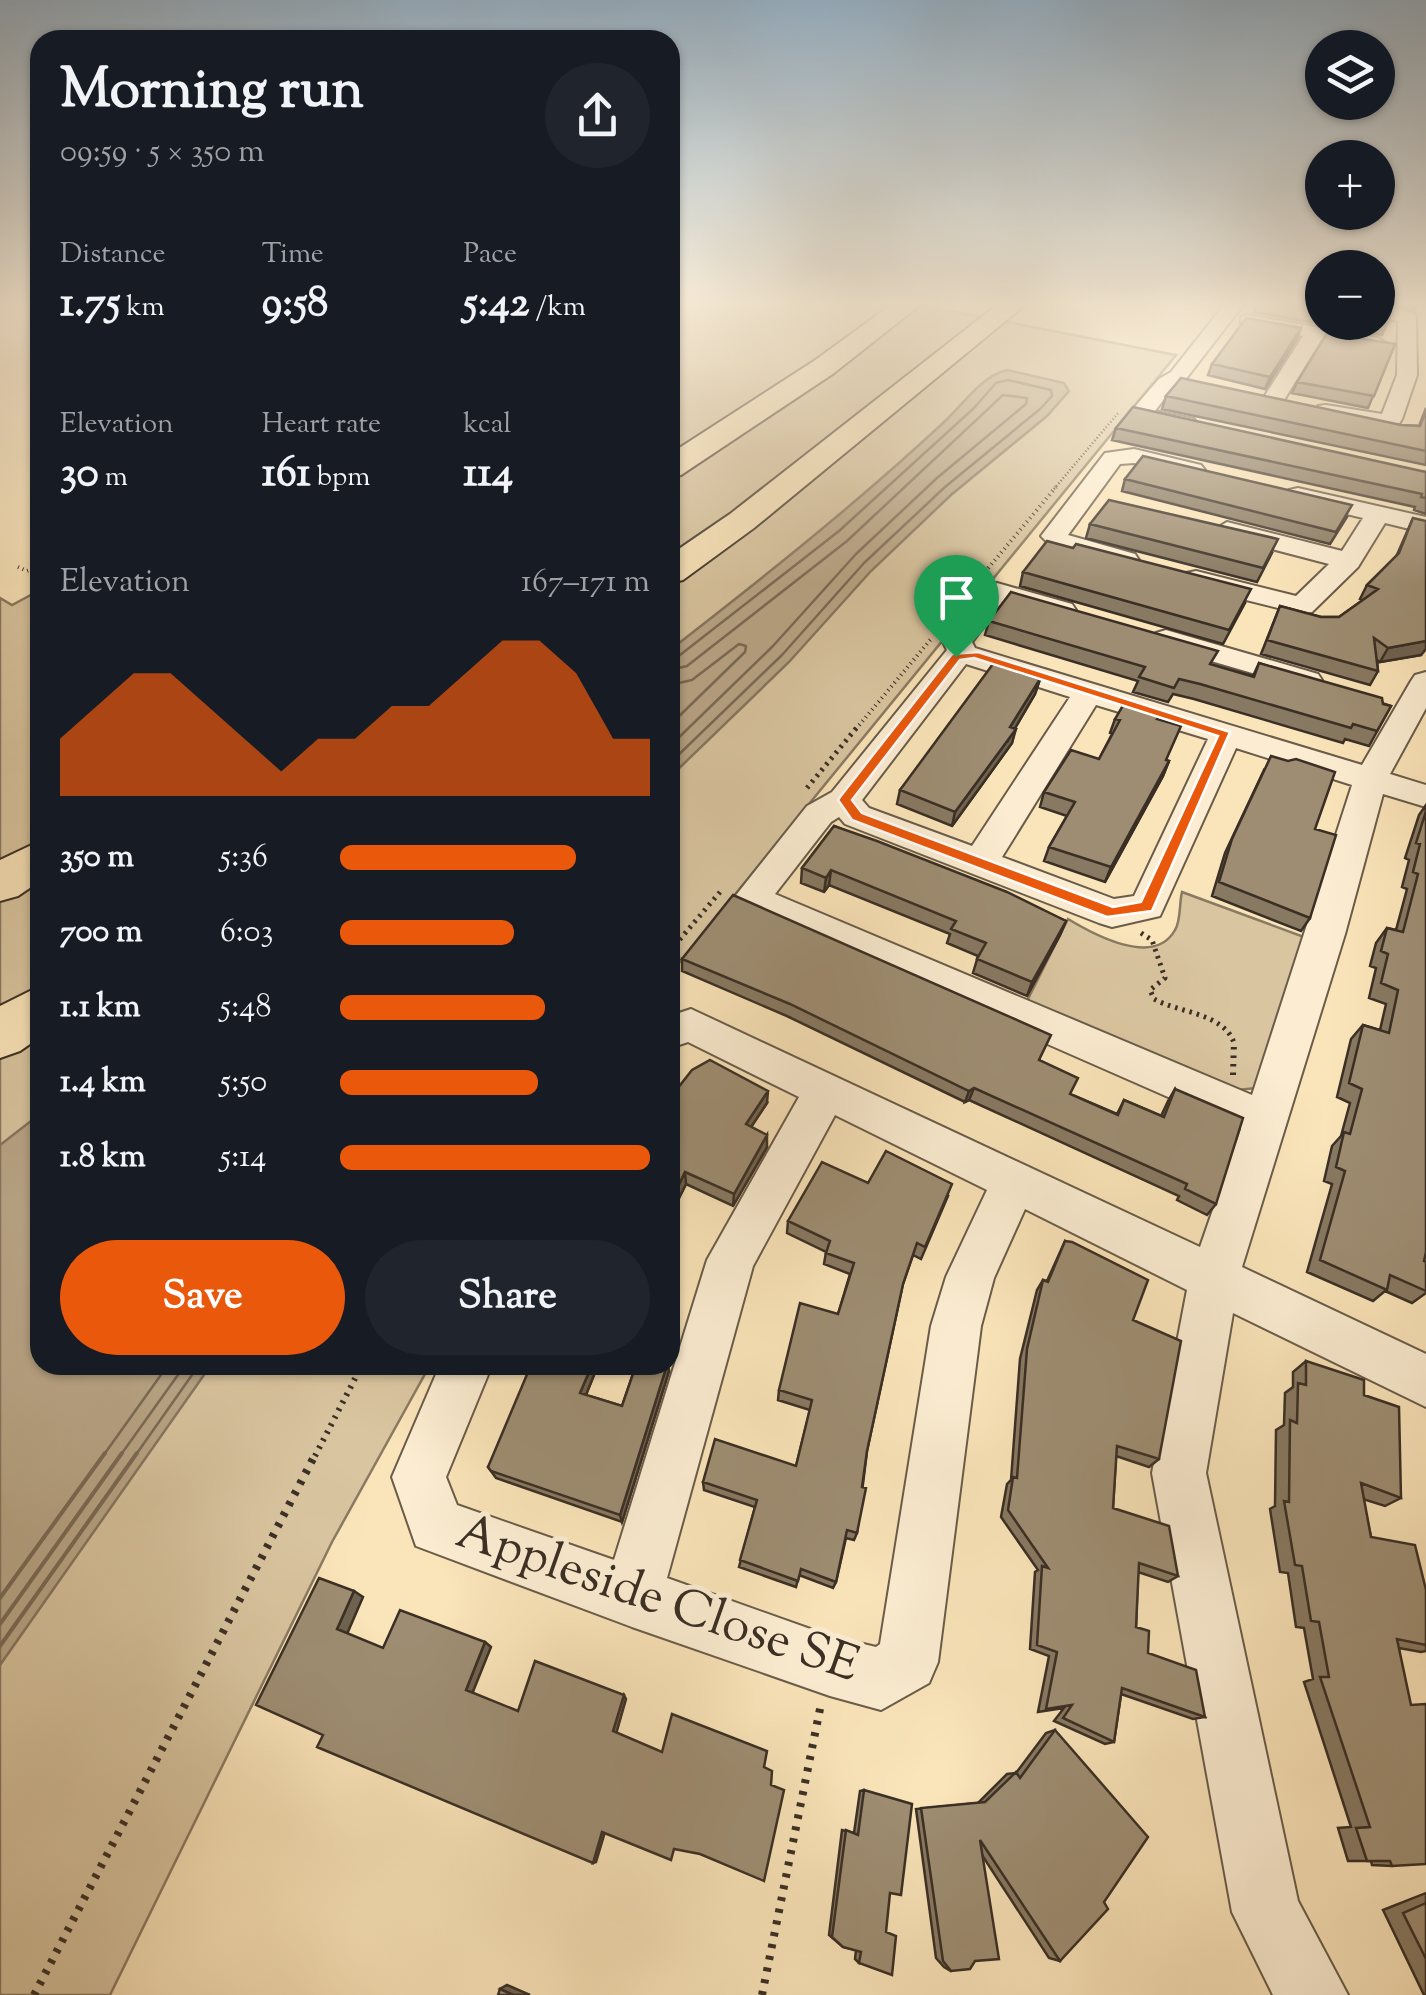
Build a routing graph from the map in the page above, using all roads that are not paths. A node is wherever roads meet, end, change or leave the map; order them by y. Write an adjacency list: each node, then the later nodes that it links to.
1 (777, 398): 7 (highway)
2 (896, 398): 14 (highway)
3 (1154, 398): 6 (street)
4 (1284, 398): 5 (street)
5 (1404, 398)
6 (1217, 431)
7 (680, 461)
8 (1208, 474): 13 (street)
9 (1283, 491): 10 (street)
10 (1377, 514): 12 (street); 13 (street)
11 (1199, 523): 13 (street)
12 (1426, 525)
13 (1349, 561)
14 (680, 565)
15 (1091, 618): 17 (street)
16 (1147, 634): 18 (street)
17 (964, 654): 19 (street); 24 (street)
18 (1334, 688)
19 (1089, 691): 21 (street); 25 (street)
20 (1402, 696): 22 (street)
21 (1226, 734): 22 (street); 25 (street)
22 (1371, 778): 23 (street); 32 (street)
23 (1426, 796)
24 (844, 800): 25 (street); 32 (street)
25 (980, 862)
26 (30, 864): 27 (highway)
27 (0, 883)
28 (30, 1015): 30 (highway)
29 (680, 1029): 31 (street)
30 (0, 1035)
31 (826, 1090): 33 (street); 37 (street)
32 (1246, 1111): 34 (street)
33 (1014, 1182): 34 (street); 37 (street, Appleside Close SE)
34 (1214, 1278): 36 (street); 38 (street)
35 (462, 1375): 37 (street, Appleside Close SE)
36 (1426, 1380)
37 (632, 1598)
38 (1312, 1995)

